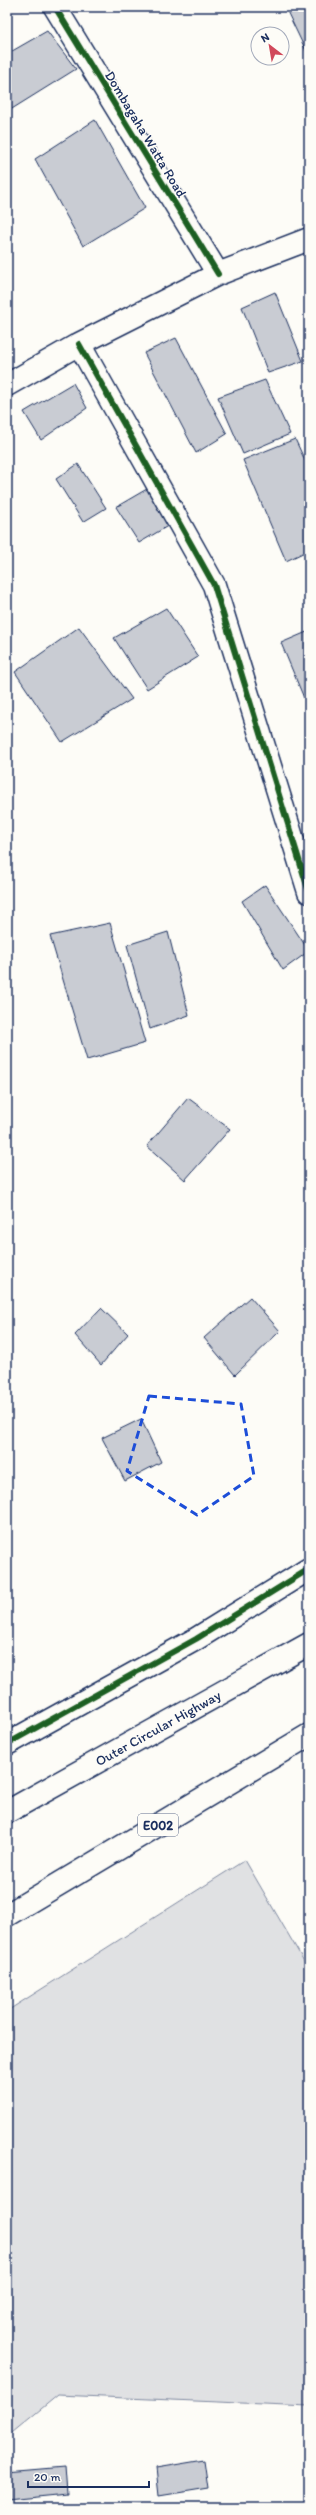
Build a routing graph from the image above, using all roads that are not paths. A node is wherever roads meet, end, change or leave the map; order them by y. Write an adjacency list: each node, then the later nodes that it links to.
1 (55, 7): 3 (main road, Dombagaha Watta Road)
2 (309, 239): 3 (main road)
3 (218, 274): 4 (main road)
4 (79, 344): 5 (main road); 6 (main road)
5 (7, 385)
6 (309, 892)
7 (309, 1569): 10 (main road)
8 (309, 1644): 11 (main road, Outer Circular Highway)
9 (309, 1735): 12 (main road, E002)
10 (7, 1744)
11 (7, 1812)
12 (11, 1913)

